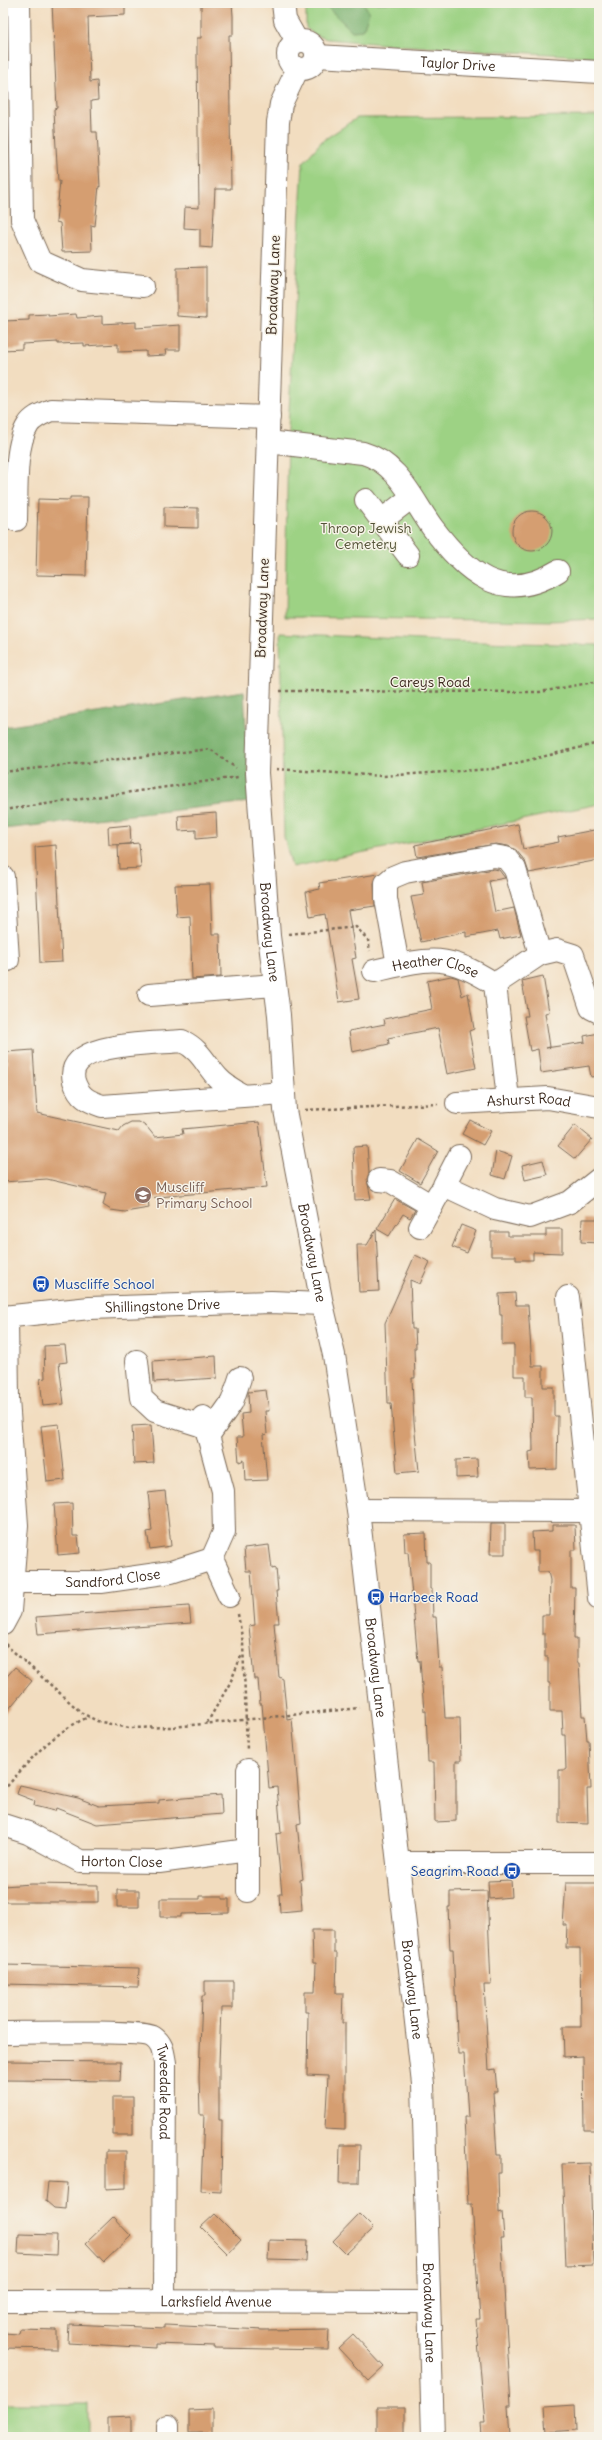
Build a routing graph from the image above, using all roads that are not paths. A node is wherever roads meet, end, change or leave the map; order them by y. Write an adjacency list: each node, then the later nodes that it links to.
1 (19, 3): 7 (street)
2 (283, 3): 3 (street)
3 (297, 41): 4 (street); 5 (street)
4 (317, 56): 5 (street); 6 (street, Taylor Drive)
5 (298, 68): 8 (street, Broadway Lane)
6 (599, 72)
7 (143, 286)
8 (269, 417): 9 (street, Broadway Lane); 12 (street)
9 (268, 442): 10 (street); 22 (street, Broadway Lane)
10 (412, 497): 13 (street); 15 (street)
11 (366, 500): 13 (street)
12 (16, 520)
13 (382, 520): 14 (street)
14 (408, 555)
15 (558, 571)
16 (3, 878): 18 (street)
17 (540, 954): 19 (street); 21 (street, Heather Close); 24 (street, Heather Close)
18 (3, 960)
19 (398, 965): 20 (street, Heather Close); 21 (street, Heather Close)
20 (374, 971)
21 (495, 984): 26 (street, Heather Close)
22 (275, 985): 23 (street); 27 (street, Broadway Lane)
23 (149, 995)
24 (599, 1012)
25 (244, 1096): 25 (street); 27 (street)
26 (508, 1099): 28 (street, Ashurst Road); 29 (street, Ashurst Road)
27 (284, 1102): 37 (street, Broadway Lane)
28 (457, 1103)
29 (599, 1107)
30 (459, 1156): 33 (street)
31 (599, 1179): 33 (street)
32 (379, 1180): 34 (street)
33 (444, 1185): 34 (street)
34 (432, 1206): 35 (street)
35 (420, 1227)
36 (568, 1297): 43 (street)
37 (322, 1304): 38 (street, Shillingstone Drive); 42 (street, Broadway Lane)
38 (5, 1317): 45 (street)
39 (137, 1361): 41 (street)
40 (240, 1378): 41 (street)
41 (206, 1427): 44 (street)
42 (358, 1510): 43 (street); 52 (street, Broadway Lane)
43 (590, 1510): 47 (street)
44 (212, 1559): 45 (street, Sandford Close); 46 (street)
45 (12, 1582): 48 (street)
46 (229, 1596)
47 (599, 1598)
48 (3, 1624)
49 (248, 1770): 51 (street)
50 (3, 1825): 51 (street, Horton Close)
51 (248, 1850): 54 (street)
52 (398, 1863): 53 (street); 58 (street, Broadway Lane)
53 (599, 1863)
54 (248, 1891)
55 (3, 2032): 57 (street, Tweedale Road)
56 (3, 2301): 57 (street, Larksfield Avenue)
57 (164, 2301): 58 (street, Larksfield Avenue)
58 (428, 2302): 59 (street, Broadway Lane)
59 (433, 2437)

